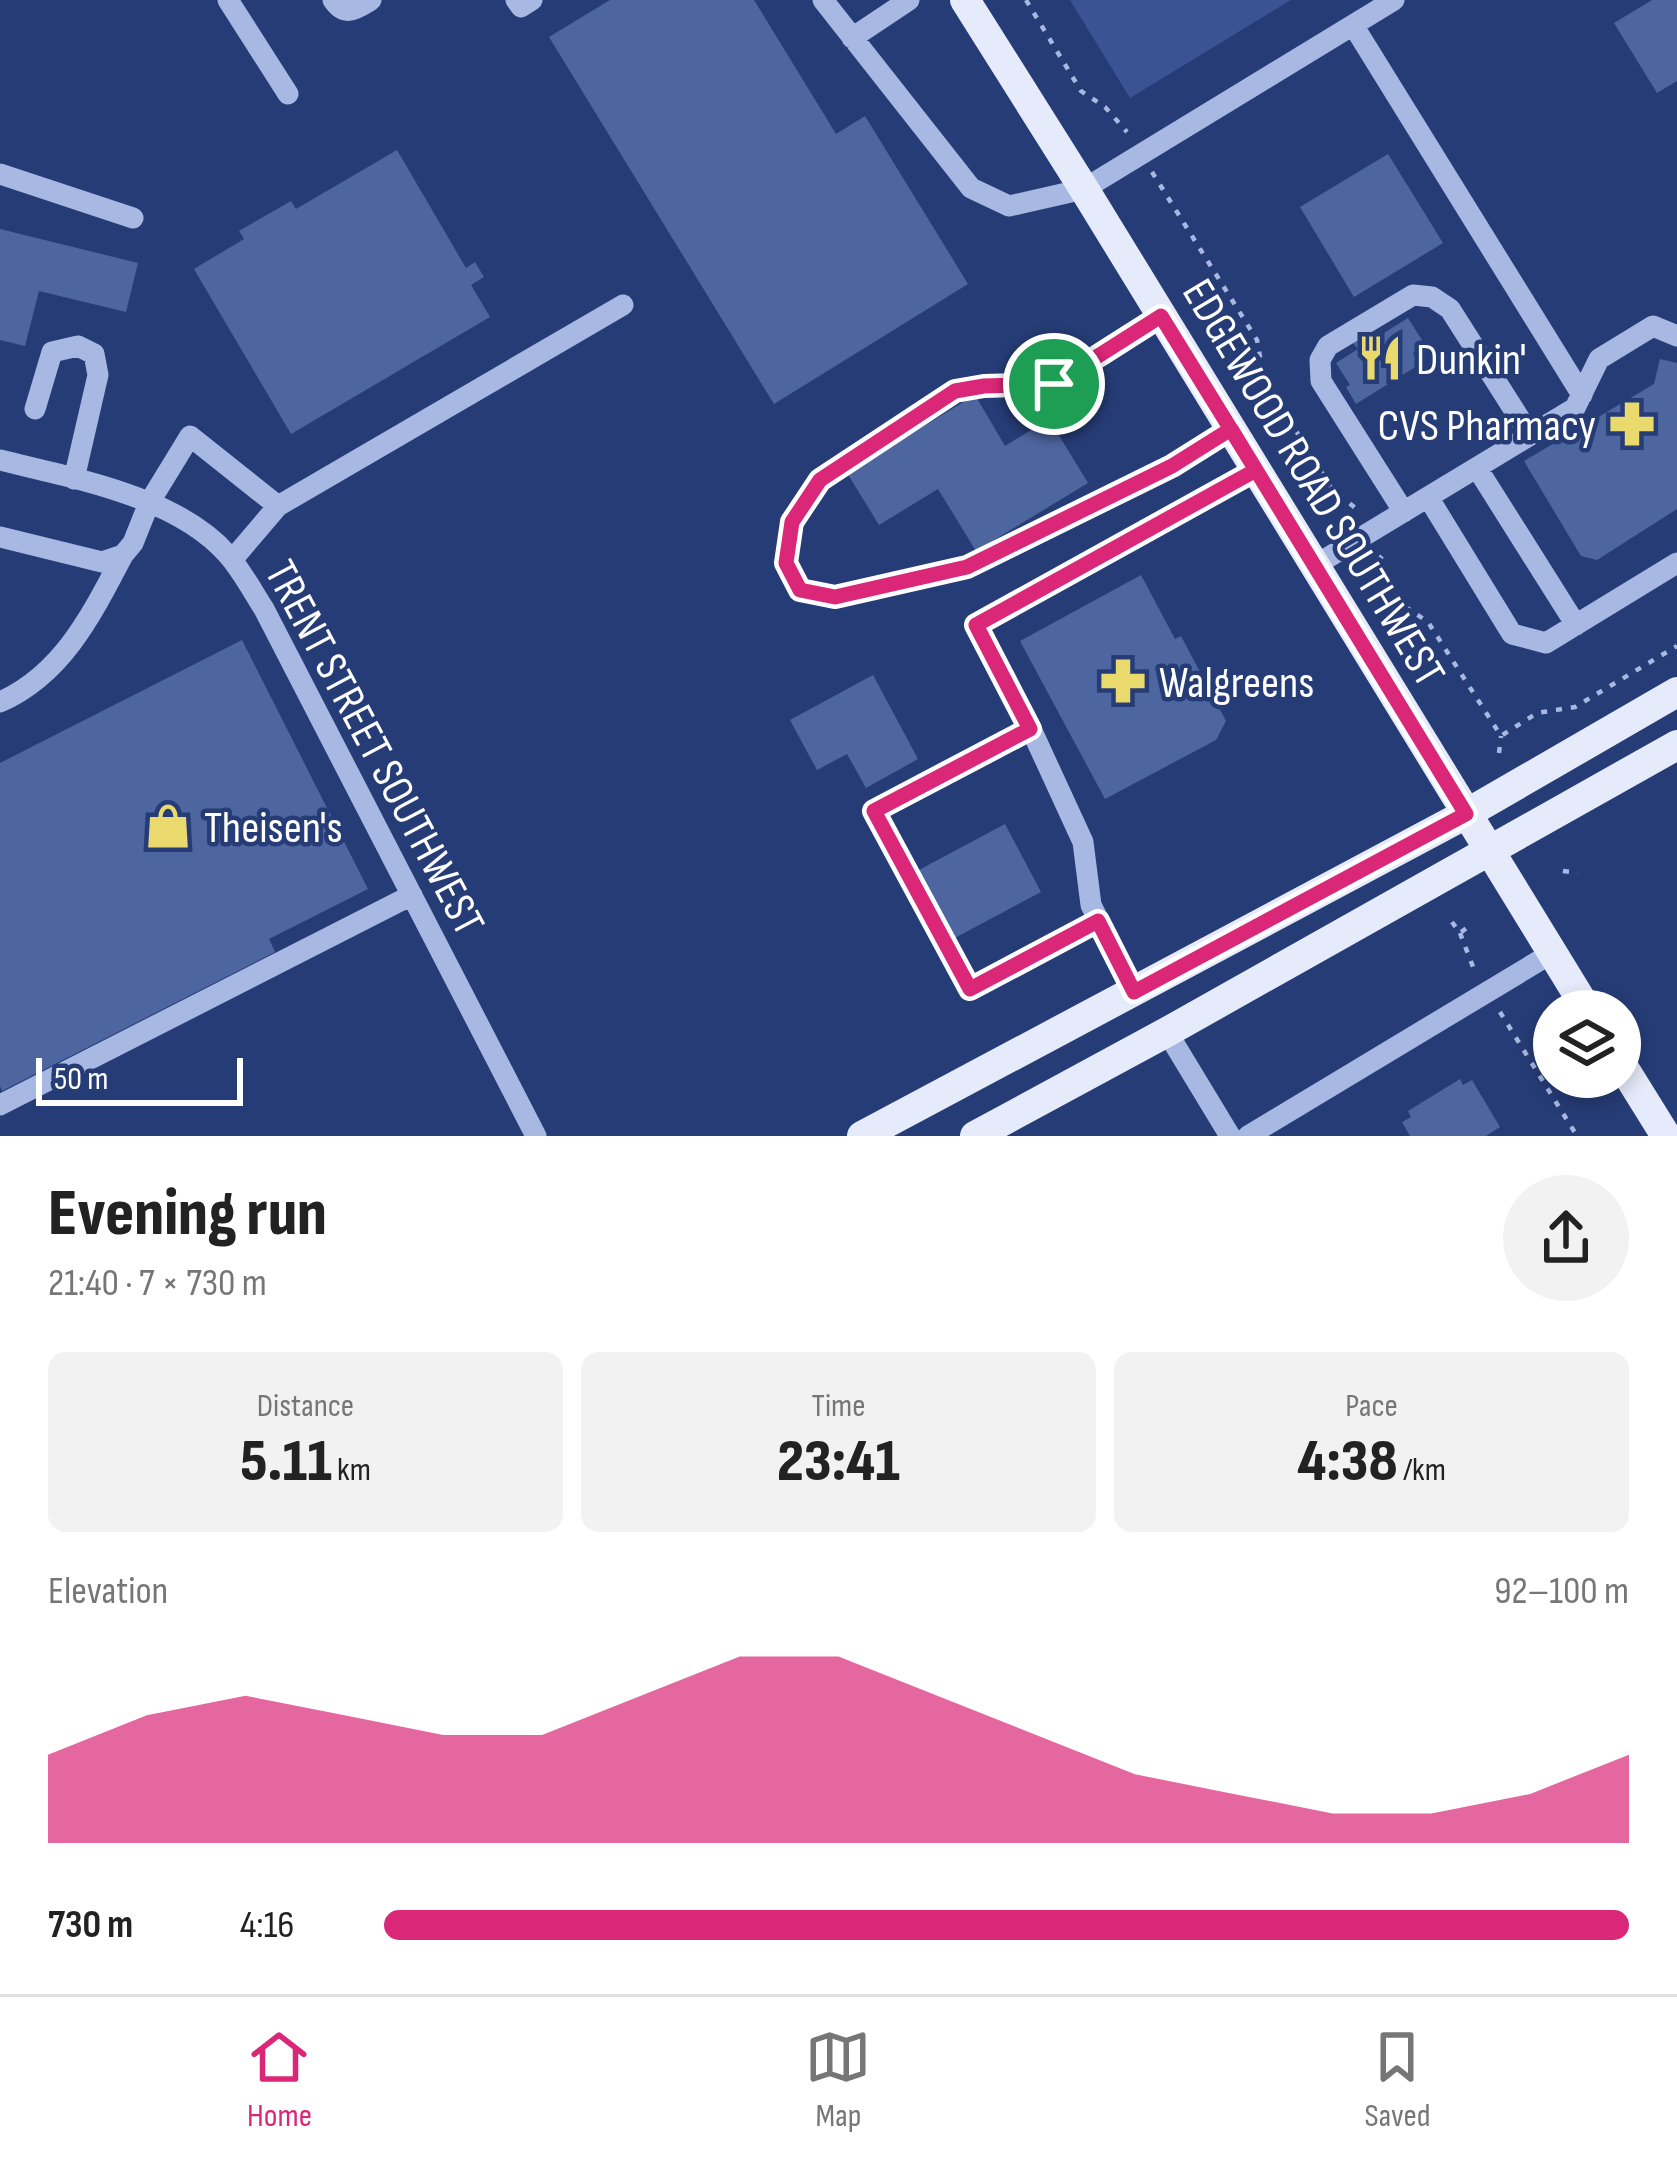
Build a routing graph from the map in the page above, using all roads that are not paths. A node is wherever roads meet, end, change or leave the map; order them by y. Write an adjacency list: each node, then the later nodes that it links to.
1 (228, 0): 12 (street)
2 (333, 0): 3 (street)
3 (371, 0)
4 (516, 0): 5 (street)
5 (532, 0)
6 (823, 0): 11 (street)
7 (909, 0): 11 (street)
8 (964, 0): 14 (main road, EDGEWOOD ROAD SOUTHWEST)
9 (1394, 0): 10 (street)
10 (1353, 25): 14 (street); 19 (street)
11 (852, 38): 14 (street)
12 (287, 94)
13 (0, 174): 15 (street)
14 (1084, 189): 17 (main road, EDGEWOOD ROAD SOUTHWEST)
15 (134, 218)
16 (623, 304): 29 (street)
17 (1161, 316): 21 (main road, EDGEWOOD ROAD SOUTHWEST); 21 (street)
18 (1677, 336): 19 (street)
19 (1582, 395): 22 (street)
20 (35, 409): 26 (street)
21 (1231, 429): 25 (main road, EDGEWOOD ROAD SOUTHWEST)
22 (1530, 436): 24 (street); 30 (street)
23 (0, 460): 26 (street, TRENT STREET SOUTHWEST)
24 (1477, 468): 27 (street); 36 (street)
25 (1256, 470): 35 (main road, EDGEWOOD ROAD SOUTHWEST); 39 (street)
26 (74, 478): 28 (street, TRENT STREET SOUTHWEST)
27 (1428, 497): 30 (street); 36 (street)
28 (149, 503): 29 (street); 32 (street); 33 (street, TRENT STREET SOUTHWEST)
29 (278, 506): 33 (street)
30 (1404, 512): 35 (street)
31 (0, 537): 32 (street)
32 (123, 555): 38 (street)
33 (232, 560): 43 (street, TRENT STREET SOUTHWEST)
34 (1677, 563): 36 (street)
35 (1314, 566): 41 (main road, EDGEWOOD ROAD SOUTHWEST)
36 (1576, 625)
37 (1677, 692): 41 (main road)
38 (0, 702)
39 (1030, 729): 44 (street); 44 (street)
40 (1677, 745): 42 (main road)
41 (1466, 814): 42 (main road, EDGEWOOD ROAD SOUTHWEST); 47 (main road)
42 (1489, 852): 45 (main road, EDGEWOOD ROAD SOUTHWEST); 48 (main road)
43 (412, 896): 50 (street); 52 (street, TRENT STREET SOUTHWEST)
44 (1098, 921): 47 (street)
45 (1552, 953): 46 (main road, EDGEWOOD ROAD SOUTHWEST); 56 (street)
46 (1575, 990)
47 (1134, 992): 53 (main road)
48 (1167, 1032): 54 (main road); 55 (street)
49 (1641, 1098): 51 (main road)
50 (0, 1105)
51 (1662, 1134)
52 (536, 1136)
53 (862, 1136)
54 (975, 1136)
55 (1230, 1136)
56 (1248, 1136)

